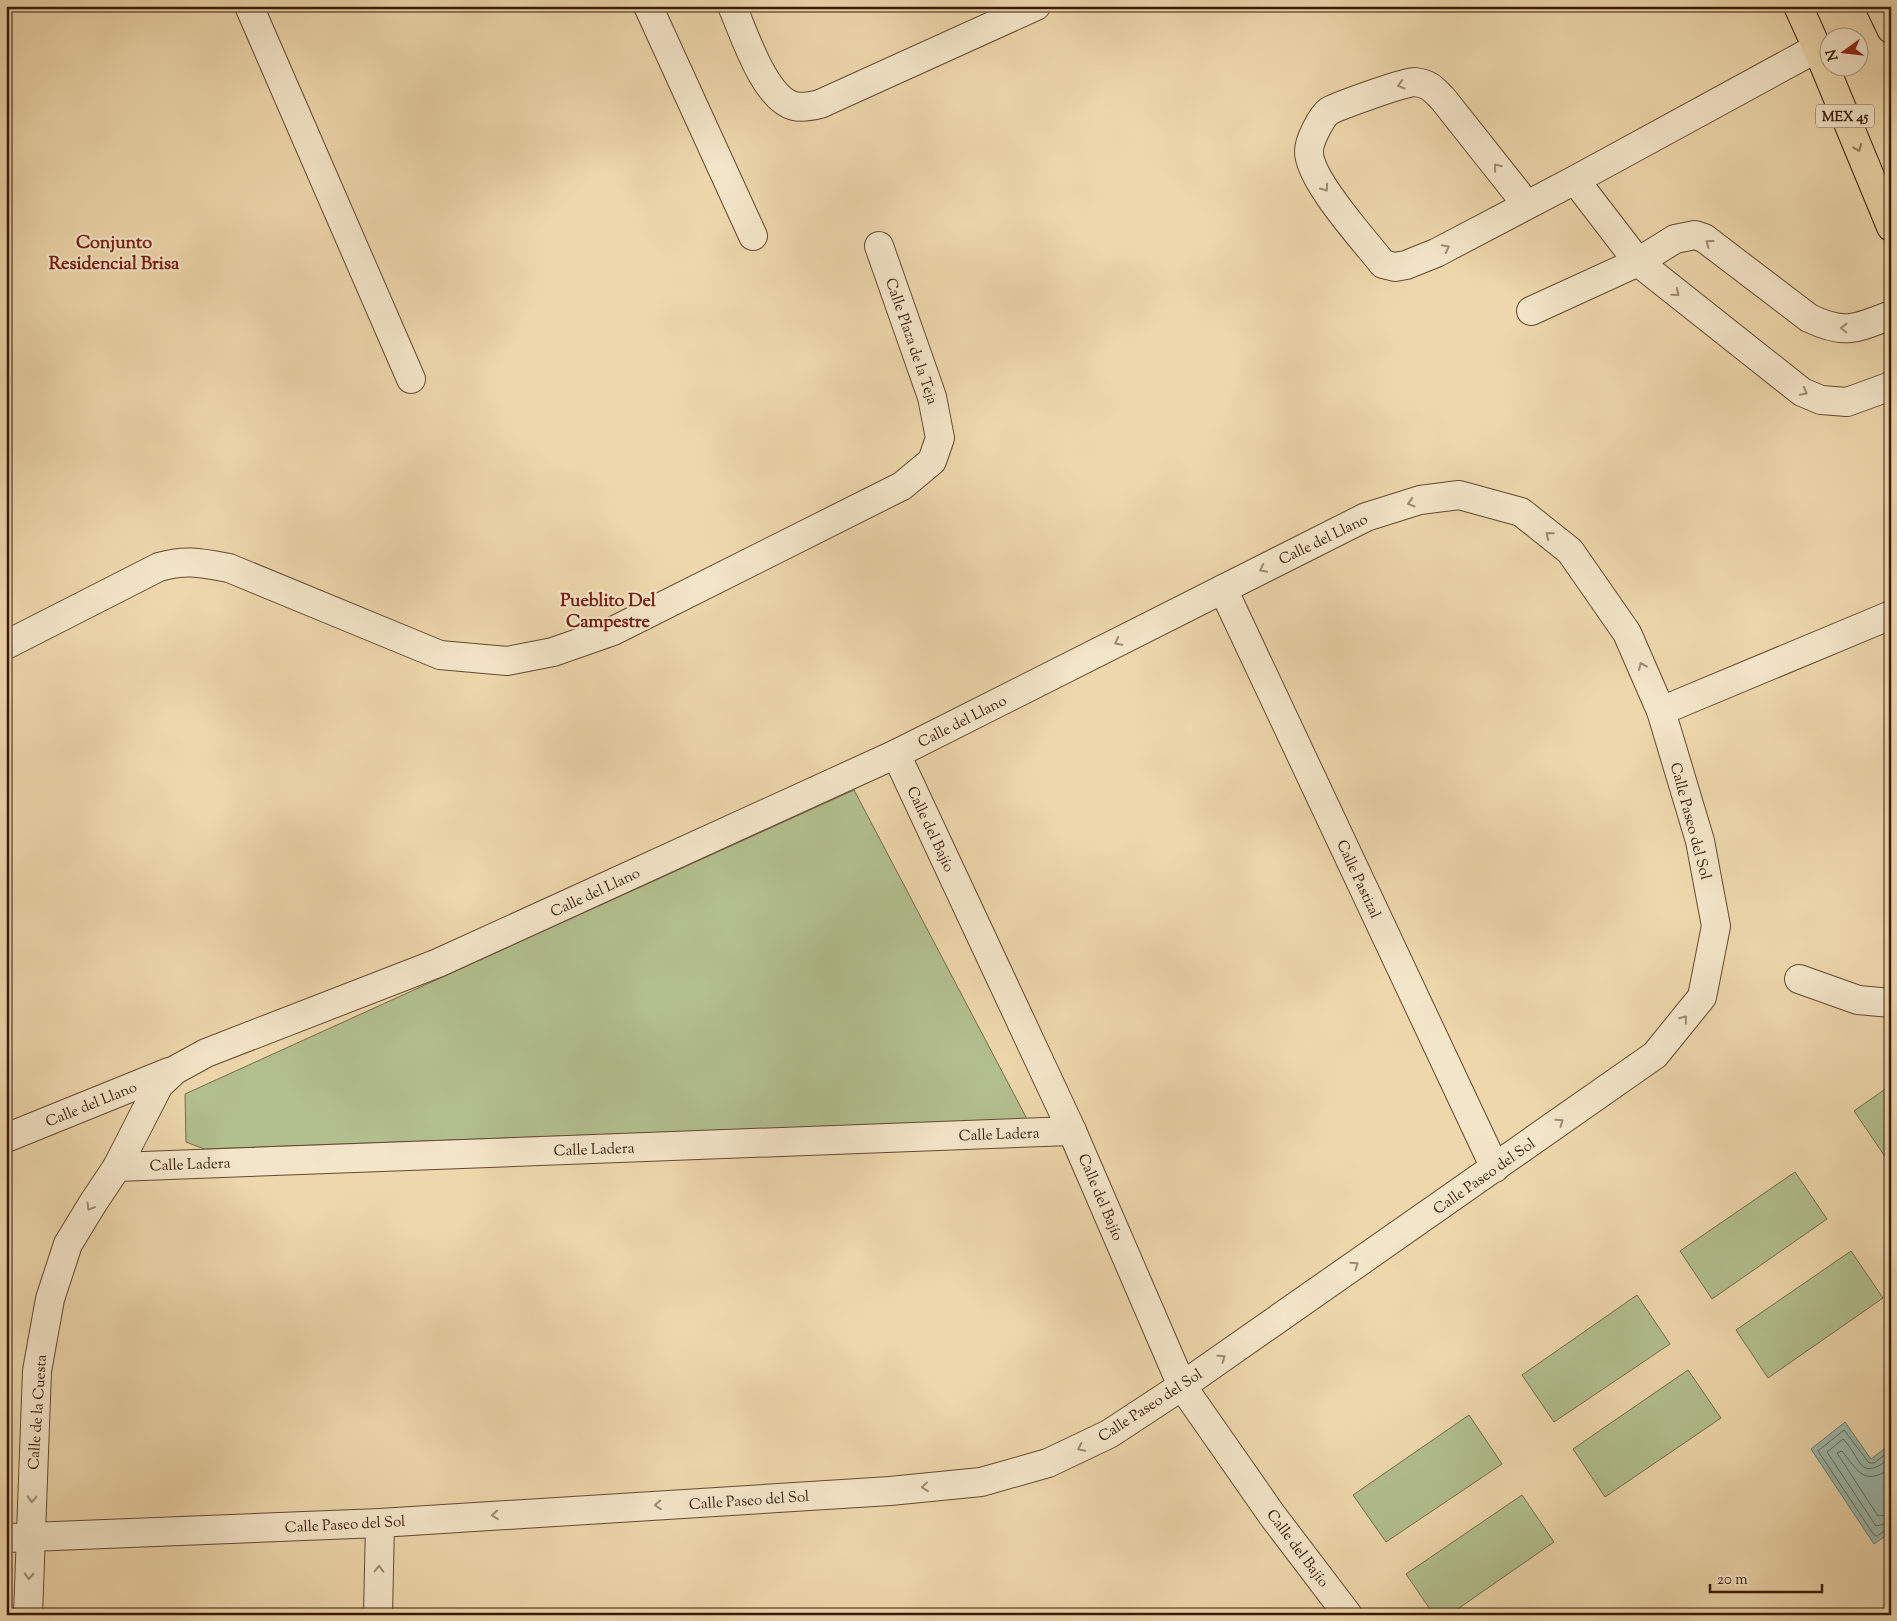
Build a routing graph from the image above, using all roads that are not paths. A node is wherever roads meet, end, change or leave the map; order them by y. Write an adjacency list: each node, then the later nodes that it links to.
1 (249, 6): 17 (street)
2 (648, 6): 12 (street)
3 (732, 6): 4 (street)
4 (1036, 6)
5 (1798, 6): 8 (main road, MEX 45)
6 (1880, 6): 7 (main road)
7 (1891, 29)
8 (1818, 48): 9 (street); 11 (main road, MEX 45, one-way to 11)
9 (1575, 180): 10 (street); 14 (street)
10 (1528, 205): 10 (street, one-way to 10)
11 (1891, 227)
12 (753, 236)
13 (879, 246): 21 (street, Calle Plaza de la Teja)
14 (1638, 262): 15 (street); 16 (street, one-way to 14); 18 (street, one-way to 18)
15 (1531, 311)
16 (1891, 315)
17 (411, 379)
18 (1891, 386)
19 (1224, 589): 22 (street, Calle del Llano, one-way to 19); 23 (street, Calle del Llano, one-way to 23); 30 (street, Calle Pastizal)
20 (1891, 615): 22 (street)
21 (6, 644)
22 (1661, 711): 30 (street, Calle Paseo del Sol, one-way to 22)
23 (896, 754): 26 (street, Calle del Llano); 27 (street, Calle del Bajío)
24 (1799, 979): 25 (street)
25 (1891, 1003)
26 (176, 1070): 28 (street, Calle del Llano); 29 (street, Calle del Llano)
27 (1072, 1131): 29 (street, Calle Ladera); 31 (street, Calle del Bajío)
28 (6, 1138)
29 (117, 1167): 33 (street, Calle de la Cuesta, one-way to 33)
30 (1494, 1168): 31 (street, Calle Paseo del Sol, one-way to 30)
31 (1182, 1386): 32 (street, Calle Paseo del Sol, one-way to 32); 36 (street, Calle del Bajío)
32 (380, 1522): 33 (street, Calle Paseo del Sol); 35 (street, one-way to 32)
33 (18, 1537): 34 (street, Calle de la Cuesta, one-way to 34)
34 (28, 1615)
35 (378, 1615)
36 (1348, 1615)

